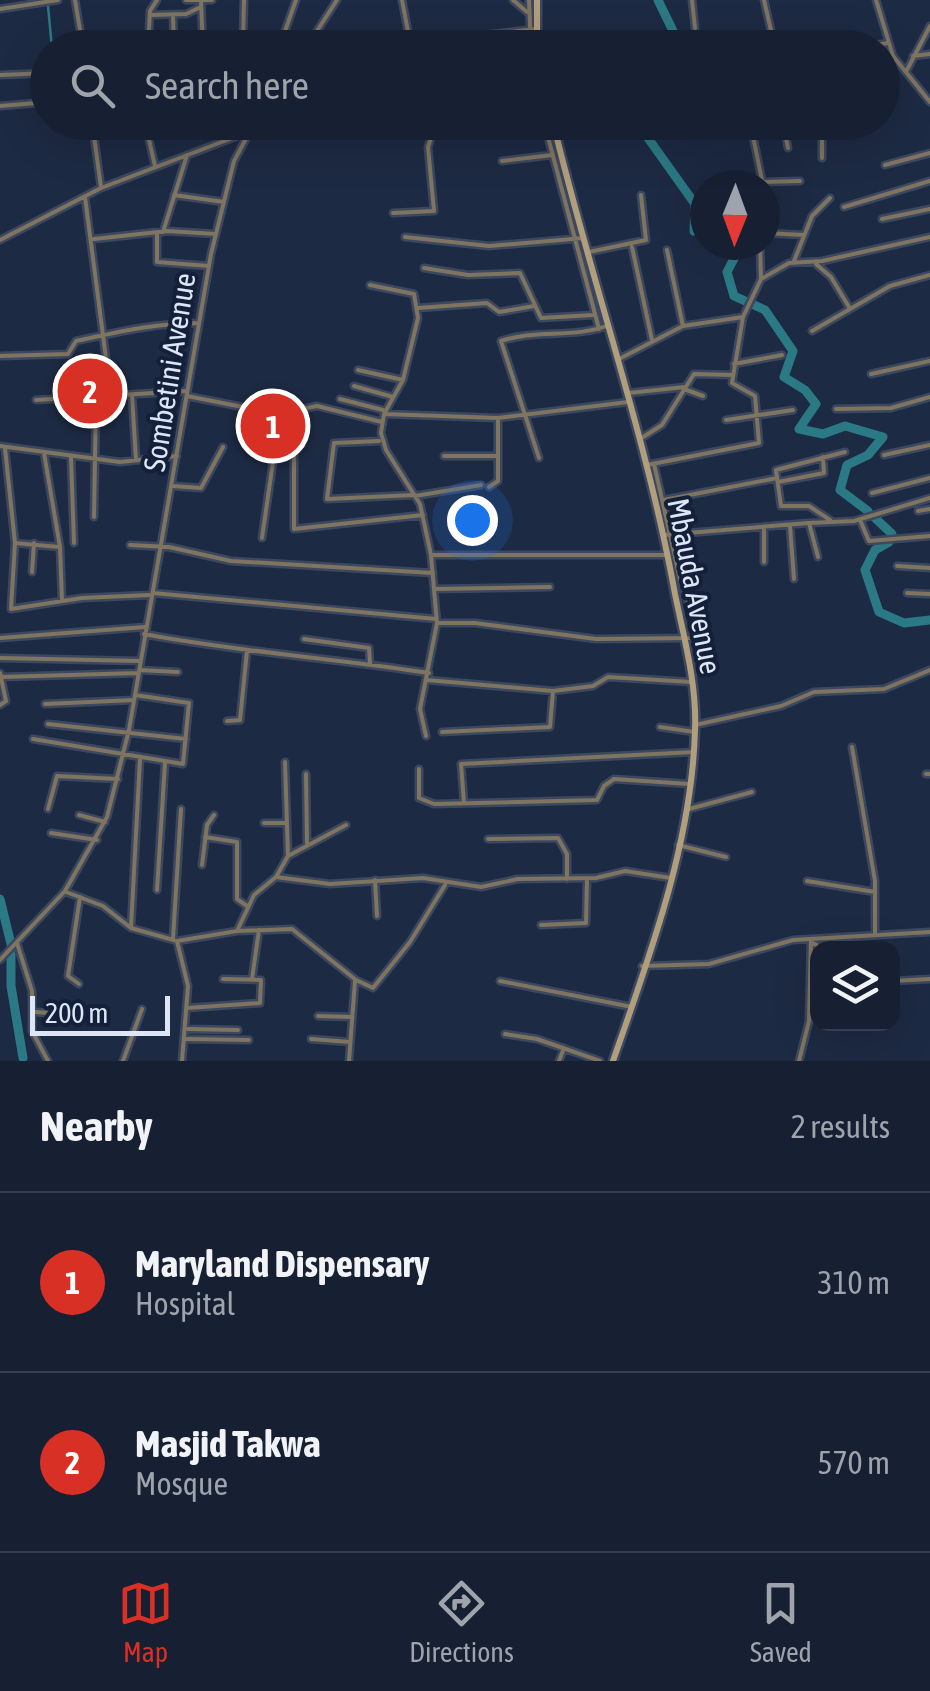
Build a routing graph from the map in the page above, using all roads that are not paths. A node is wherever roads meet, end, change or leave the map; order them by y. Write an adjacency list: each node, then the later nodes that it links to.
1 (58, 0): 17 (street)
2 (77, 0): 23 (street)
3 (157, 0): 19 (street)
4 (186, 0): 16 (street)
5 (212, 0): 16 (street)
6 (244, 0): 27 (street)
7 (296, 0): 28 (street)
8 (337, 0): 29 (street)
9 (402, 0): 30 (street)
10 (514, 0): 18 (street)
11 (529, 0): 18 (street)
12 (536, 0): 31 (street)
13 (692, 0): 22 (street)
14 (764, 0): 32 (street)
15 (876, 0): 33 (street)
16 (201, 4): 20 (street); 26 (street)
17 (0, 9)
18 (527, 12): 31 (street)
19 (150, 14): 20 (street); 24 (street)
20 (174, 14): 25 (street)
21 (930, 26): 35 (street)
22 (694, 28)
23 (80, 30)
24 (149, 30)
25 (174, 30)
26 (202, 30)
27 (243, 30)
28 (285, 30)
29 (318, 30)
30 (408, 30)
31 (532, 30)
32 (771, 30)
33 (885, 30)
34 (930, 54): 35 (street)
35 (913, 56): 37 (street)
36 (900, 62): 37 (street)
37 (906, 72): 40 (street)
38 (30, 74): 39 (street)
39 (0, 75)
40 (930, 102)
41 (30, 104): 42 (street)
42 (0, 106)
43 (94, 140): 65 (street)
44 (149, 140): 60 (street)
45 (222, 140): 54 (street)
46 (244, 140): 70 (street, Sombetini Avenue)
47 (428, 140): 73 (street)
48 (548, 140): 56 (street)
49 (558, 140): 81 (street, Mbauda Avenue)
50 (753, 140): 61 (street)
51 (786, 140): 53 (street)
52 (822, 140): 57 (street)
53 (788, 148)
54 (188, 153): 60 (street); 66 (street)
55 (930, 153): 59 (street)
56 (552, 156): 58 (street); 82 (street)
57 (822, 158)
58 (502, 161)
59 (885, 165)
60 (155, 166): 65 (street)
61 (760, 170)
62 (800, 181): 64 (street)
63 (930, 181): 71 (street)
64 (780, 183)
65 (101, 188): 68 (street)
66 (174, 195): 70 (street); 75 (street)
67 (641, 196): 85 (street)
68 (86, 197): 83 (street); 84 (street)
69 (830, 198): 78 (street)
70 (225, 202): 76 (street, Sombetini Avenue)
71 (844, 206)
72 (930, 209): 74 (street)
73 (393, 212)
74 (882, 219)
75 (160, 232): 76 (street); 84 (street); 91 (street)
76 (216, 234): 91 (street, Sombetini Avenue)
77 (780, 234): 78 (street)
78 (804, 235): 89 (street)
79 (930, 237): 90 (street)
80 (405, 238): 82 (street)
81 (584, 238): 82 (street); 87 (street, Mbauda Avenue)
82 (575, 239): 99 (street)
83 (0, 240)
84 (94, 240): 106 (street)
85 (631, 246): 87 (street); 107 (street)
86 (667, 250): 103 (street)
87 (589, 252): 102 (street, Mbauda Avenue)
88 (760, 260): 94 (street)
89 (794, 262): 90 (street); 94 (street)
90 (814, 262): 97 (street)
91 (209, 266): 101 (street, Sombetini Avenue)
92 (424, 268): 96 (street)
93 (930, 274): 97 (street)
94 (761, 279): 100 (street)
95 (370, 285): 98 (street)
96 (534, 306): 98 (street); 99 (street)
97 (848, 307): 105 (street)
98 (418, 308): 116 (street)
99 (595, 314): 104 (street)
100 (743, 317): 103 (street); 112 (street)
101 (198, 322): 106 (street); 120 (street, Sombetini Avenue)
102 (609, 326): 104 (street); 110 (street, Mbauda Avenue)
103 (683, 326): 107 (street)
104 (599, 330): 134 (street)
105 (812, 332)
106 (104, 334): 109 (street); 122 (street)
107 (652, 340): 110 (street)
108 (782, 355): 112 (street)
109 (0, 356)
110 (619, 359): 124 (street, Mbauda Avenue)
111 (930, 361): 114 (street)
112 (734, 364): 115 (street)
113 (358, 370): 116 (street)
114 (871, 374)
115 (732, 375): 118 (street); 133 (street)
116 (403, 380): 123 (street)
117 (354, 386): 123 (street)
118 (684, 388): 121 (street); 124 (street); 138 (street)
119 (132, 394): 120 (street); 122 (street); 154 (street)
120 (186, 394): 132 (street); 147 (street, Sombetini Avenue)
121 (703, 396)
122 (111, 397): 126 (street)
123 (393, 397): 131 (street)
124 (630, 397): 134 (street); 138 (street, Mbauda Avenue)
125 (930, 397): 129 (street)
126 (96, 398): 127 (street); 153 (street)
127 (36, 400)
128 (340, 400): 131 (street)
129 (836, 409)
130 (793, 410): 133 (street)
131 (384, 412): 135 (street); 137 (street)
132 (284, 413): 137 (street); 140 (street)
133 (759, 414): 136 (street); 155 (street)
134 (528, 416): 135 (street); 152 (street)
135 (498, 418): 149 (street)
136 (726, 420)
137 (382, 422): 139 (street)
138 (640, 439): 155 (street, Mbauda Avenue)
139 (381, 441): 162 (street); 162 (street)
140 (282, 442): 167 (street); 176 (street)
141 (930, 444): 146 (street)
142 (2, 447): 145 (street); 177 (street)
143 (223, 447): 158 (street)
144 (845, 452): 151 (street)
145 (44, 453): 150 (street); 182 (street)
146 (884, 455)
147 (177, 456): 154 (street); 158 (street, Sombetini Avenue)
148 (444, 456): 149 (street)
149 (498, 456): 160 (street)
150 (71, 457): 153 (street); 179 (street)
151 (823, 457): 157 (street); 157 (street)
152 (540, 458)
153 (96, 460): 154 (street); 168 (street)
154 (136, 462)
155 (650, 465): 164 (street); 174 (street, Mbauda Avenue)
156 (930, 478): 161 (street)
157 (777, 480): 164 (street); 170 (street)
158 (173, 486): 181 (street, Sombetini Avenue)
159 (481, 486): 162 (street)
160 (489, 487)
161 (872, 493)
162 (415, 495): 167 (street)
163 (930, 498): 169 (street)
164 (664, 500): 174 (street)
165 (930, 509): 166 (street)
166 (918, 511)
167 (423, 516): 184 (street)
168 (94, 517)
169 (860, 519): 170 (street); 175 (street)
170 (830, 520): 171 (street)
171 (809, 523): 172 (street); 185 (street)
172 (790, 526): 173 (street); 191 (street)
173 (764, 527): 174 (street); 186 (street)
174 (667, 534): 183 (street, Mbauda Avenue); 203 (street)
175 (930, 536)
176 (262, 538)
177 (14, 543): 178 (street); 197 (street)
178 (34, 543): 182 (street); 189 (street)
179 (74, 543)
180 (130, 545): 181 (street)
181 (160, 546): 190 (street); 195 (street, Sombetini Avenue)
182 (60, 548): 197 (street)
183 (668, 554): 184 (street); 203 (street, Mbauda Avenue)
184 (431, 555): 190 (street)
185 (818, 557)
186 (764, 562)
187 (897, 566): 188 (street)
188 (930, 568)
189 (32, 572)
190 (433, 574): 193 (street)
191 (794, 579)
192 (550, 586): 193 (street)
193 (434, 589): 198 (street)
194 (907, 593): 196 (street)
195 (150, 594): 197 (street); 198 (street); 199 (street, Sombetini Avenue)
196 (930, 594)
197 (62, 600)
198 (436, 621): 203 (street); 211 (street)
199 (145, 627): 200 (street, Sombetini Avenue); 201 (street)
200 (144, 634): 204 (street); 206 (street, Sombetini Avenue)
201 (0, 638)
202 (304, 639): 207 (street)
203 (684, 641): 214 (street, Mbauda Avenue)
204 (246, 651): 207 (street); 219 (street)
205 (0, 658): 206 (street)
206 (140, 660): 209 (street, Sombetini Avenue)
207 (370, 664): 211 (street)
208 (930, 670): 222 (street)
209 (139, 671): 210 (street); 212 (street); 216 (street, Sombetini Avenue)
210 (178, 672)
211 (428, 673): 213 (street)
212 (0, 675): 218 (street)
213 (427, 680): 215 (street); 225 (street)
214 (692, 682): 215 (street); 222 (street, Mbauda Avenue)
215 (553, 690): 224 (street)
216 (134, 697): 217 (street); 223 (street, Sombetini Avenue); 226 (street)
217 (45, 704)
218 (0, 705)
219 (227, 720)
220 (48, 724): 223 (street)
221 (660, 726): 222 (street)
222 (695, 728): 229 (street, Mbauda Avenue)
223 (129, 730): 226 (street); 230 (street)
224 (442, 732)
225 (426, 736)
226 (186, 739): 233 (street)
227 (33, 740): 230 (street)
228 (852, 747): 267 (street)
229 (694, 752): 237 (street, Mbauda Avenue); 239 (street)
230 (123, 756): 231 (street); 236 (street)
231 (140, 759): 233 (street); 272 (street)
232 (285, 762): 247 (street)
233 (165, 763): 265 (street)
234 (419, 769): 239 (street)
235 (306, 774): 253 (street)
236 (118, 780): 240 (street); 245 (street)
237 (690, 784): 239 (street); 242 (street, Mbauda Avenue)
238 (752, 792): 242 (street)
239 (464, 802)
240 (48, 809)
241 (181, 809): 278 (street)
242 (685, 811): 254 (street, Mbauda Avenue)
243 (80, 815): 245 (street)
244 (214, 815): 250 (street)
245 (105, 822): 252 (street)
246 (264, 823): 247 (street)
247 (287, 823): 255 (street)
248 (346, 825): 253 (street)
249 (52, 832): 252 (street)
250 (205, 836): 257 (street); 269 (street)
251 (488, 839): 260 (street)
252 (96, 840): 266 (street)
253 (307, 844): 255 (street)
254 (678, 844): 256 (street); 259 (street, Mbauda Avenue)
255 (288, 856): 258 (street)
256 (726, 856)
257 (202, 865)
258 (276, 877): 262 (street); 269 (street)
259 (671, 878): 261 (street); 281 (street, Mbauda Avenue)
260 (568, 879): 261 (street); 264 (street)
261 (588, 879): 271 (street)
262 (375, 880): 264 (street); 270 (street)
263 (807, 881): 267 (street)
264 (445, 884): 285 (street)
265 (158, 890)
266 (64, 892): 268 (street); 279 (street)
267 (875, 892): 276 (street)
268 (80, 897): 272 (street); 288 (street)
269 (247, 906): 274 (street)
270 (377, 916)
271 (541, 924)
272 (131, 928): 278 (street)
273 (260, 930): 274 (street); 284 (street); 285 (street)
274 (237, 931): 278 (street)
275 (930, 932): 276 (street)
276 (875, 934): 277 (street)
277 (811, 940): 281 (street); 311 (street)
278 (175, 941): 290 (street)
279 (18, 943): 280 (street); 292 (street)
280 (1, 956)
281 (642, 966): 289 (street, Mbauda Avenue)
282 (223, 979): 284 (street)
283 (930, 979): 287 (street)
284 (252, 980): 290 (street)
285 (356, 980): 295 (street)
286 (500, 980): 289 (street)
287 (900, 981)
288 (79, 984)
289 (632, 1007): 310 (street, Mbauda Avenue)
290 (187, 1008): 296 (street)
291 (142, 1009): 305 (street)
292 (33, 1012): 293 (street); 304 (street)
293 (75, 1015)
294 (318, 1016): 295 (street)
295 (352, 1017): 302 (street)
296 (186, 1029): 297 (street); 299 (street)
297 (238, 1030)
298 (505, 1034): 303 (street)
299 (186, 1038): 301 (street); 306 (street)
300 (311, 1039): 302 (street)
301 (248, 1040)
302 (350, 1042): 307 (street)
303 (564, 1048): 308 (street); 309 (street)
304 (48, 1061)
305 (123, 1061)
306 (182, 1061)
307 (350, 1061)
308 (559, 1061)
309 (600, 1061)
310 (613, 1061)
311 (799, 1061)

